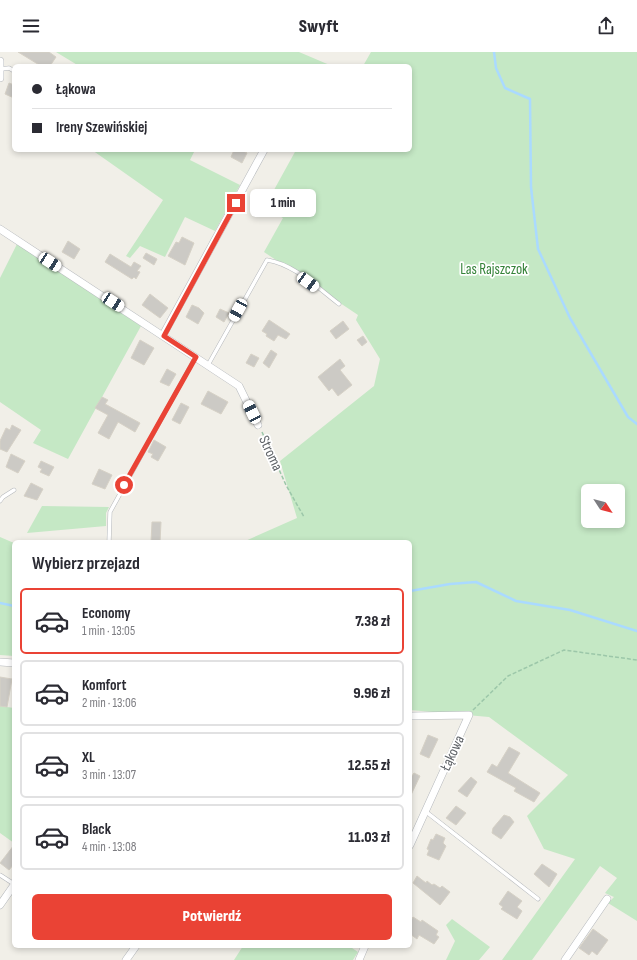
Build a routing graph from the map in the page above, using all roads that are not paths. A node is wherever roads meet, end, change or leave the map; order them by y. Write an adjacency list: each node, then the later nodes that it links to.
1 (0, 65): 2 (lane); 3 (street)
2 (12, 70)
3 (0, 78)
4 (263, 152): 7 (street)
5 (0, 229): 7 (street, Stroma)
6 (339, 304): 9 (lane)
7 (164, 336): 8 (street, Stroma)
8 (196, 357): 9 (street, Stroma); 13 (lane)
9 (208, 365): 10 (street, Stroma)
10 (258, 425)
11 (14, 490): 12 (lane)
12 (0, 500)
13 (109, 540)
14 (0, 662): 15 (street)
15 (12, 663)
16 (412, 716): 17 (street, Łąkowa)
17 (425, 811): 18 (street, Łąkowa); 22 (lane)
18 (412, 840)
19 (0, 875): 20 (lane)
20 (12, 884)
21 (12, 888): 24 (street)
22 (538, 899)
23 (607, 899): 29 (street)
24 (0, 905)
25 (135, 948): 27 (street)
26 (364, 948): 28 (street)
27 (126, 960)
28 (359, 960)
29 (565, 960)

